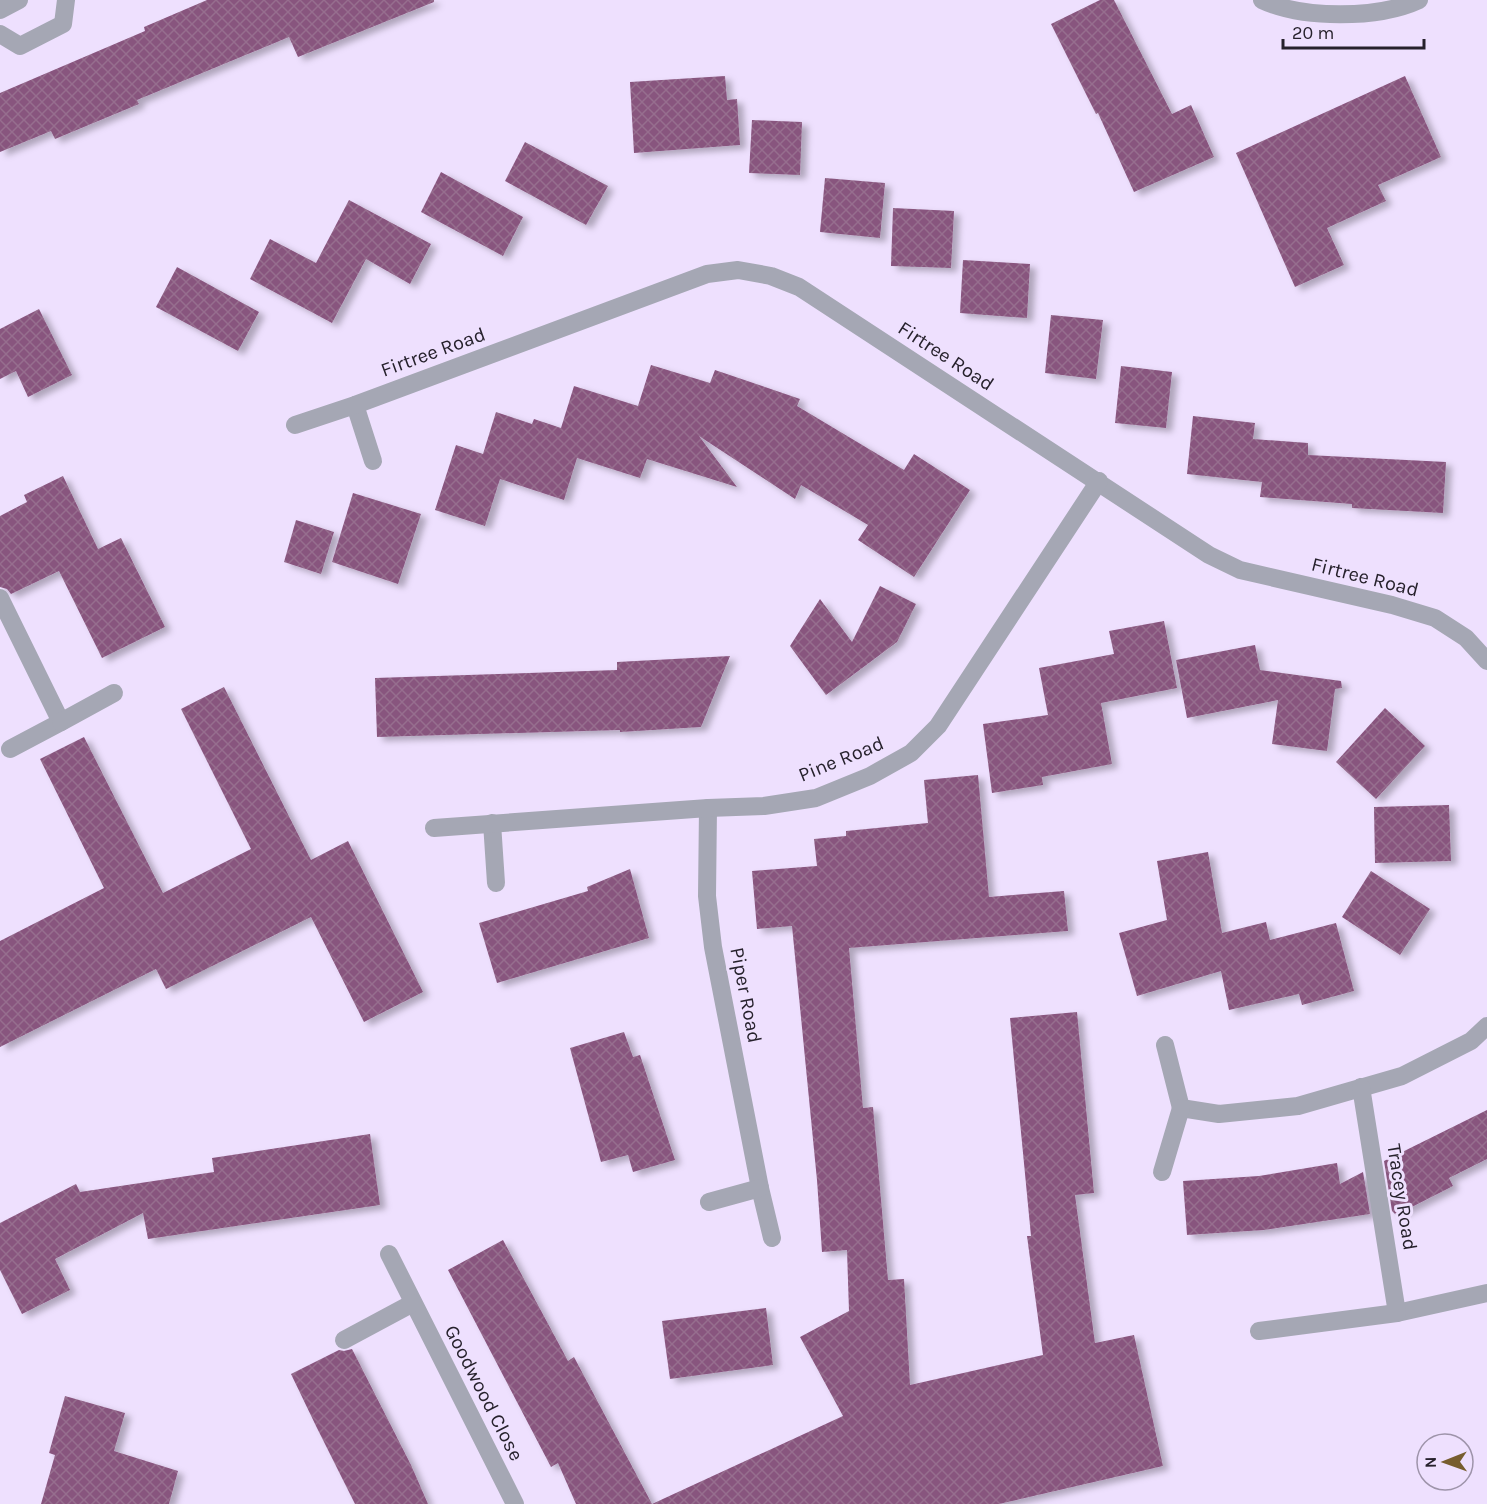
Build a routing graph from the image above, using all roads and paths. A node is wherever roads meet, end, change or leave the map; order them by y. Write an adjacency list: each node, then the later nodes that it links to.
1 (19, 0): 5 (street)
2 (66, 0): 6 (street)
3 (1262, 0): 4 (street)
4 (1419, 0)
5 (0, 10)
6 (0, 34)
7 (355, 405): 8 (street, Firtree Road); 9 (street); 10 (street, Firtree Road)
8 (296, 425)
9 (373, 461)
10 (1099, 481): 12 (street, Firtree Road); 16 (street, Pine Road)
11 (0, 598): 14 (street)
12 (1487, 661)
13 (114, 693): 14 (street)
14 (61, 722): 15 (street)
15 (10, 749)
16 (708, 808): 17 (street, Pine Road); 25 (street, Piper Road)
17 (492, 823): 18 (street, Pine Road); 19 (street)
18 (434, 828)
19 (496, 883)
20 (1487, 1026): 22 (street)
21 (1165, 1045): 23 (street)
22 (1361, 1087): 23 (street); 31 (street, Tracey Road)
23 (1180, 1108): 24 (street)
24 (1162, 1172)
25 (760, 1188): 26 (street); 27 (street, Piper Road)
26 (709, 1202)
27 (772, 1238)
28 (389, 1254): 30 (street, Goodwood Close)
29 (1487, 1293): 31 (street)
30 (413, 1303): 33 (street); 34 (street, Goodwood Close)
31 (1398, 1313): 32 (street)
32 (1259, 1331)
33 (344, 1340)
34 (515, 1504)

